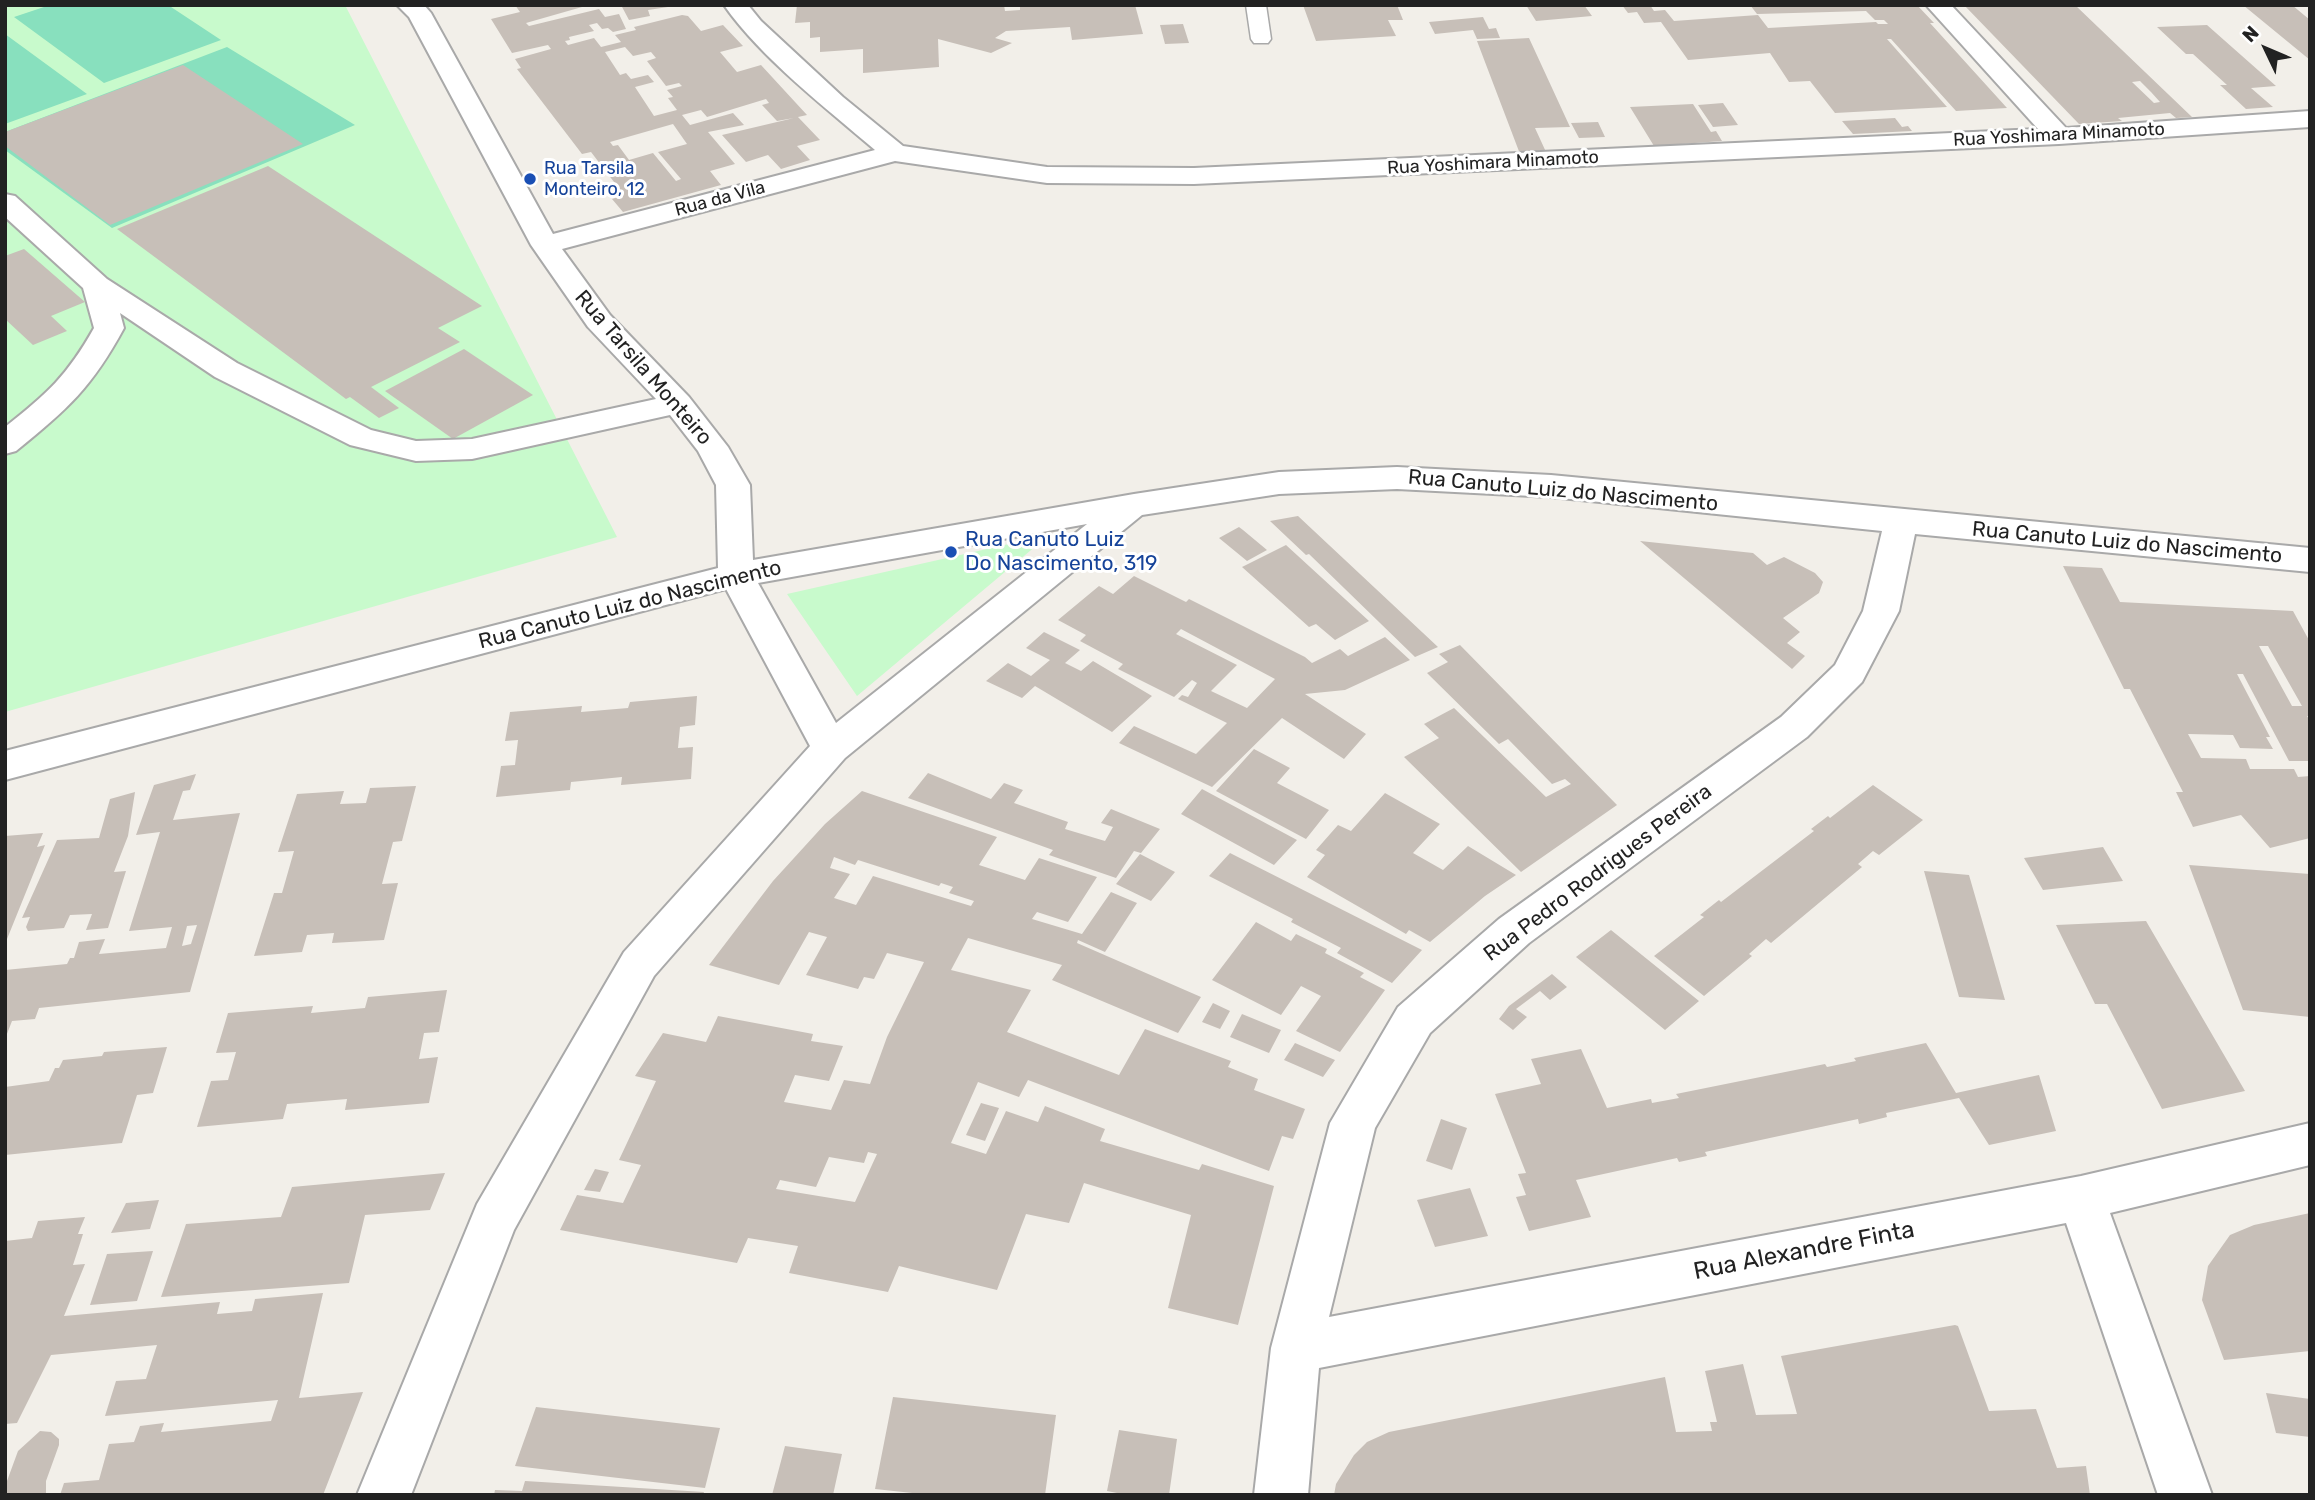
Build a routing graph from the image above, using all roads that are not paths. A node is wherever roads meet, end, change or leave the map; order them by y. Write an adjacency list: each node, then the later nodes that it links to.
1 (736, 5): 8 (street)
2 (1256, 5): 5 (lane)
3 (1938, 5): 7 (street)
4 (418, 8): 10 (street, Rua Tarsila Monteiro)
5 (1261, 39)
6 (2310, 119): 7 (street, Rua Yoshimara Minamoto)
7 (2059, 136): 8 (street, Rua Yoshimara Minamoto)
8 (895, 153): 10 (street, Rua da Vila)
9 (5, 202): 11 (street)
10 (545, 245): 12 (street, Rua Tarsila Monteiro)
11 (97, 285): 12 (street); 13 (street)
12 (678, 404): 17 (street, Rua Tarsila Monteiro)
13 (5, 444)
14 (1133, 505): 15 (street, Rua Canuto Luiz do Nascimento); 17 (street, Rua Canuto Luiz do Nascimento); 18 (street)
15 (1901, 522): 16 (street, Rua Canuto Luiz do Nascimento); 22 (street, Rua Pedro Rodrigues Pereira)
16 (2310, 560)
17 (736, 575): 18 (street, Rua Tarsila Monteiro); 19 (street, Rua Canuto Luiz do Nascimento)
18 (831, 748): 23 (street)
19 (5, 766)
20 (2310, 1144): 21 (street, Rua Alexandre Finta)
21 (2081, 1198): 22 (street, Rua Alexandre Finta); 25 (street)
22 (1296, 1348): 24 (street, Rua Pedro Rodrigues Pereira)
23 (384, 1495)
24 (1281, 1495)
25 (2185, 1495)

